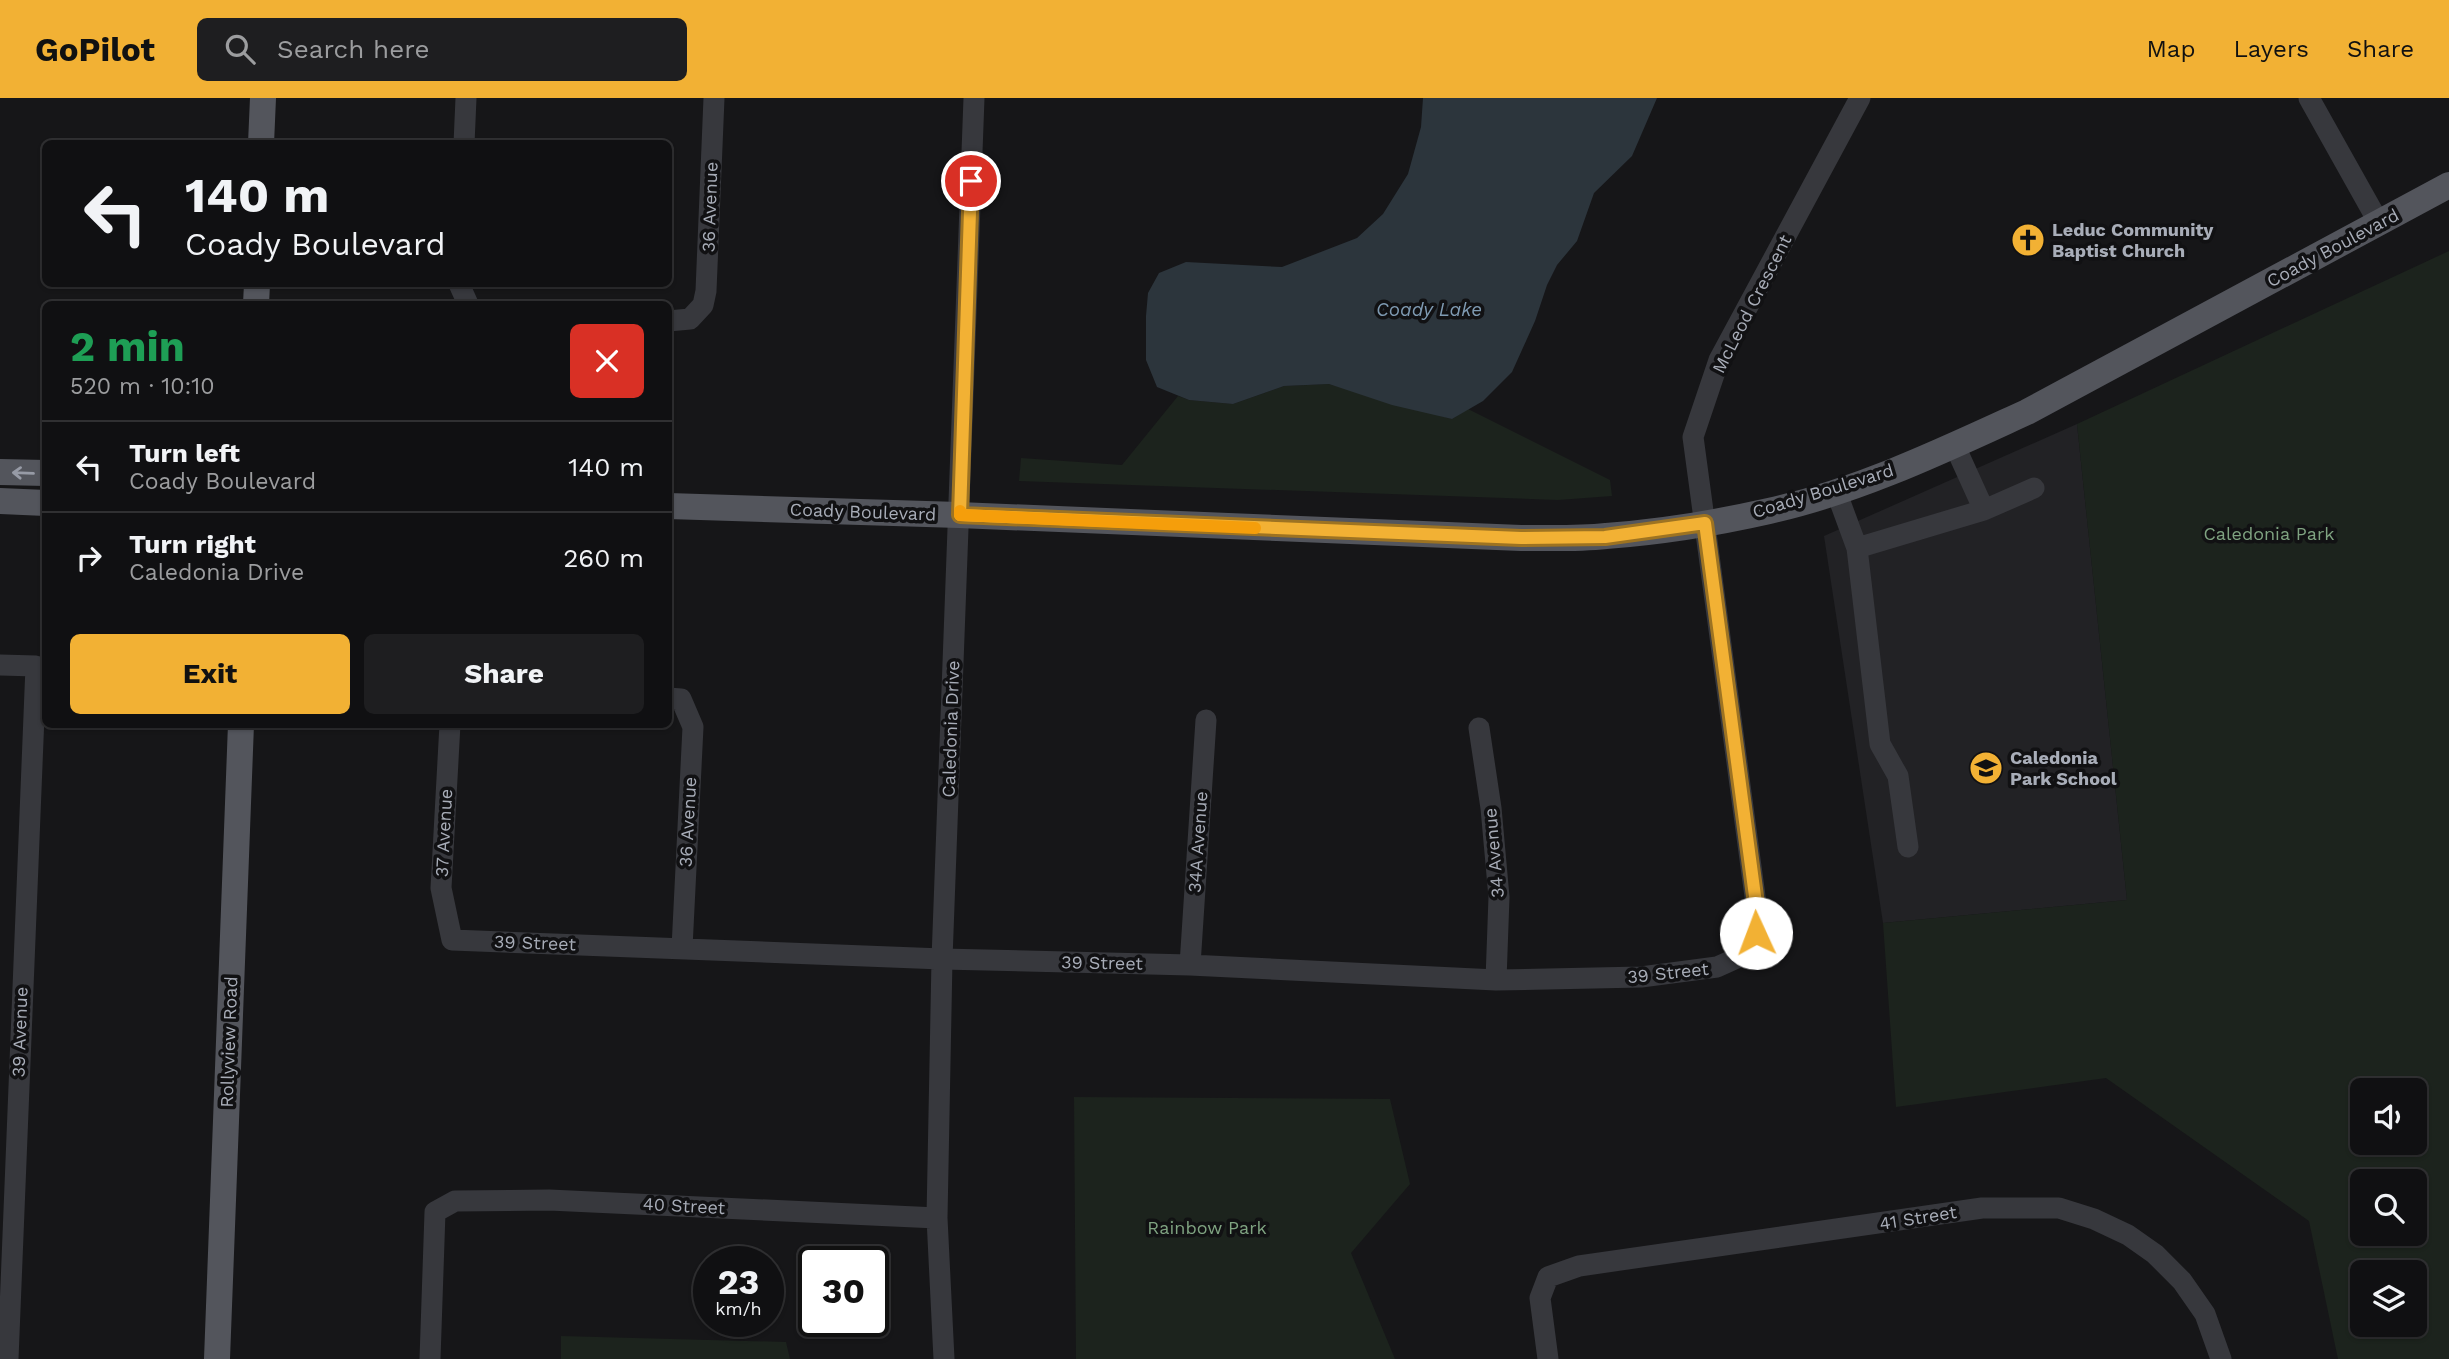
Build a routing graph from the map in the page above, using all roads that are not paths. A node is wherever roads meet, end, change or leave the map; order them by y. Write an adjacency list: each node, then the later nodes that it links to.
1 (263, 98): 7 (main road)
2 (466, 98): 8 (street)
3 (714, 98): 11 (street, 36 Avenue)
4 (974, 98): 21 (street, Caledonia Drive)
5 (1860, 98): 22 (street, McLeod Crescent)
6 (2309, 98): 10 (street)
7 (261, 140)
8 (464, 140)
9 (2449, 185): 10 (main road, Coady Boulevard)
10 (2379, 223): 12 (main road, Coady Boulevard)
11 (672, 321)
12 (1954, 444): 16 (main road, Coady Boulevard); 20 (street)
13 (0, 472): 14 (main road, one-way to 13)
14 (42, 473)
15 (2034, 488): 20 (street)
16 (1836, 491): 22 (main road, Coady Boulevard); 23 (street)
17 (0, 501): 18 (main road)
18 (42, 503)
19 (672, 506): 21 (main road, Coady Boulevard)
20 (1984, 510): 23 (street)
21 (960, 515): 22 (main road, Coady Boulevard); 34 (street, Caledonia Drive)
22 (1705, 523): 33 (street, McLeod Crescent)
23 (1857, 548): 30 (street)
24 (0, 664): 37 (street, 39 Avenue)
25 (675, 698): 32 (street, 36 Avenue)
26 (1206, 720): 35 (street, 34A Avenue)
27 (241, 728): 40 (main road, Rollyview Road)
28 (450, 728): 31 (street, 37 Avenue)
29 (1479, 728): 36 (street, 34 Avenue)
30 (1908, 847)
31 (452, 940): 32 (street, 39 Street)
32 (681, 948): 34 (street, 39 Street)
33 (1748, 953): 36 (street, 39 Street)
34 (942, 959): 35 (street, 39 Street); 38 (street, Caledonia Drive)
35 (1190, 965): 36 (street, 39 Street)
36 (1496, 980)
37 (7, 1189): 39 (street, 39 Avenue)
38 (937, 1217): 41 (street, 40 Street); 42 (street, Caledonia Drive)
39 (8, 1359)
40 (217, 1359)
41 (430, 1359)
42 (944, 1359)
43 (1548, 1359): 44 (street, 41 Street)
44 (2221, 1359)

